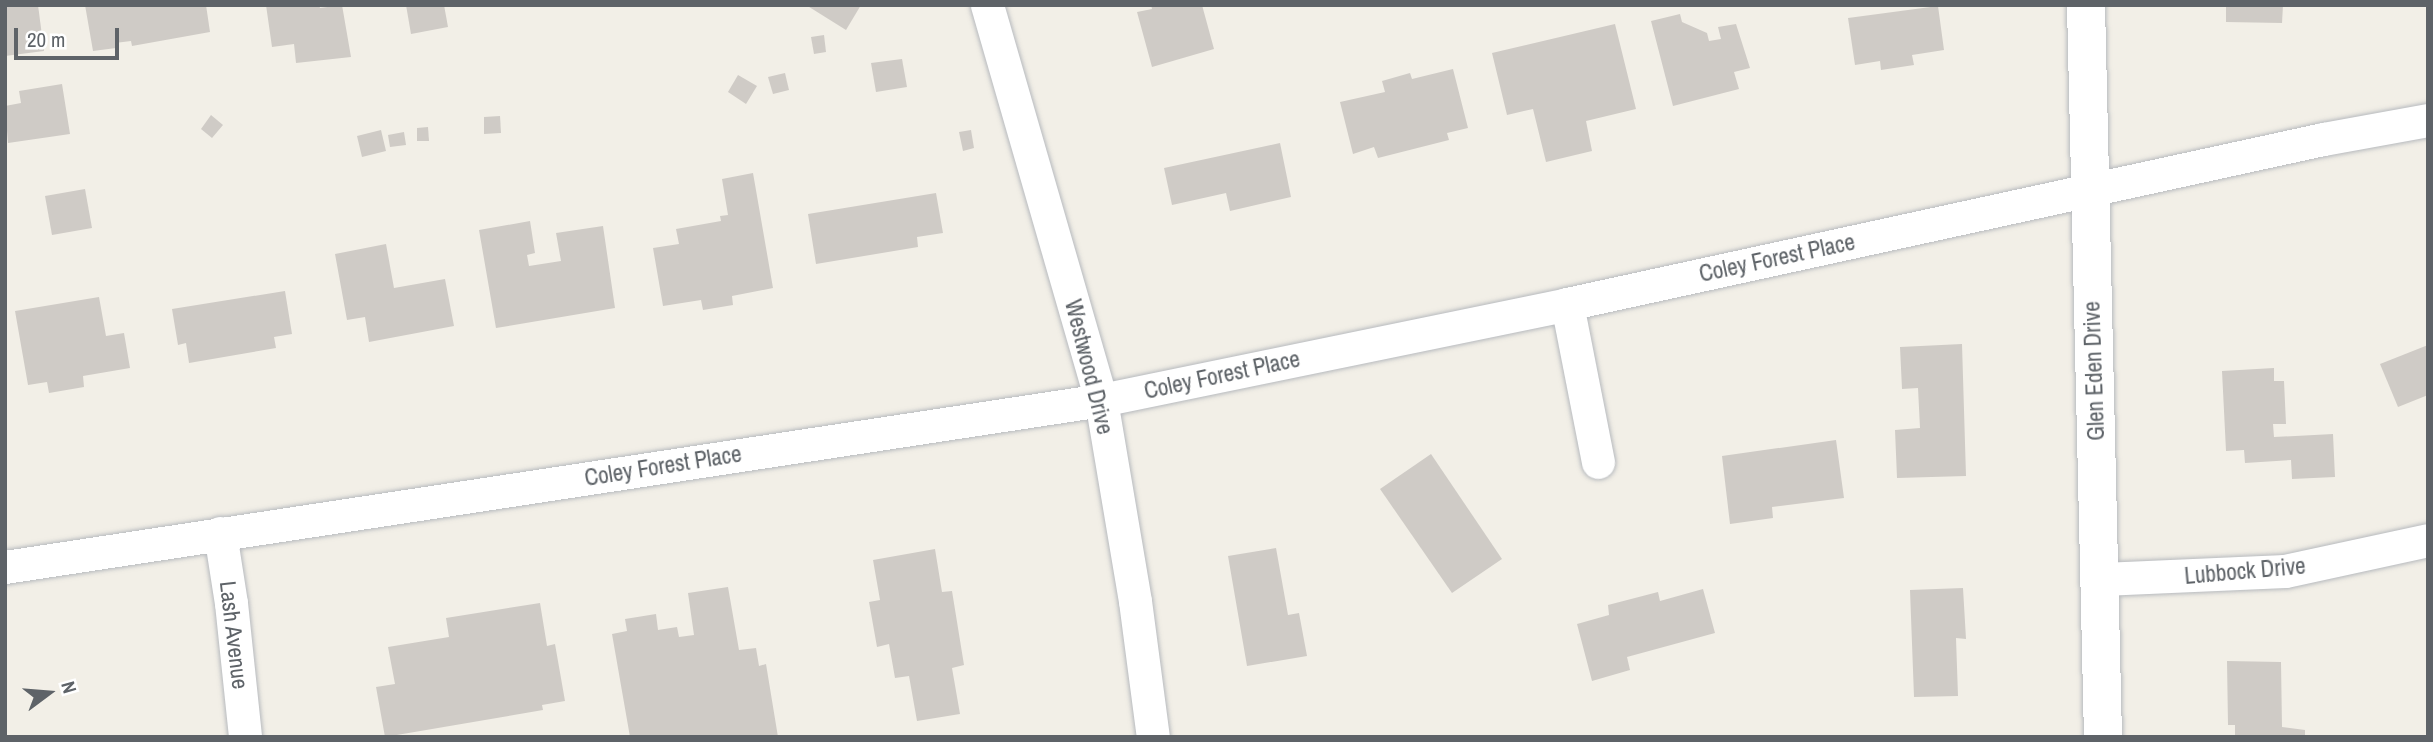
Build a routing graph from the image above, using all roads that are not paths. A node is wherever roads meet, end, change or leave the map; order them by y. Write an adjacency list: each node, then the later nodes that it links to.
1 (987, 5): 6 (street, Westwood Drive)
2 (2086, 5): 4 (main road, Glen Eden Drive)
3 (2428, 120): 4 (street, Coley Forest Place)
4 (2089, 190): 5 (street, Coley Forest Place); 11 (main road, Glen Eden Drive)
5 (1567, 304): 6 (street, Coley Forest Place); 7 (street)
6 (1101, 400): 8 (street, Coley Forest Place); 13 (street, Westwood Drive)
7 (1598, 462)
8 (220, 533): 10 (street, Coley Forest Place); 12 (street, Lash Avenue)
9 (2428, 540): 11 (street, Lubbock Drive)
10 (5, 567)
11 (2102, 579): 14 (main road, Glen Eden Drive)
12 (245, 737)
13 (1153, 737)
14 (2103, 737)

